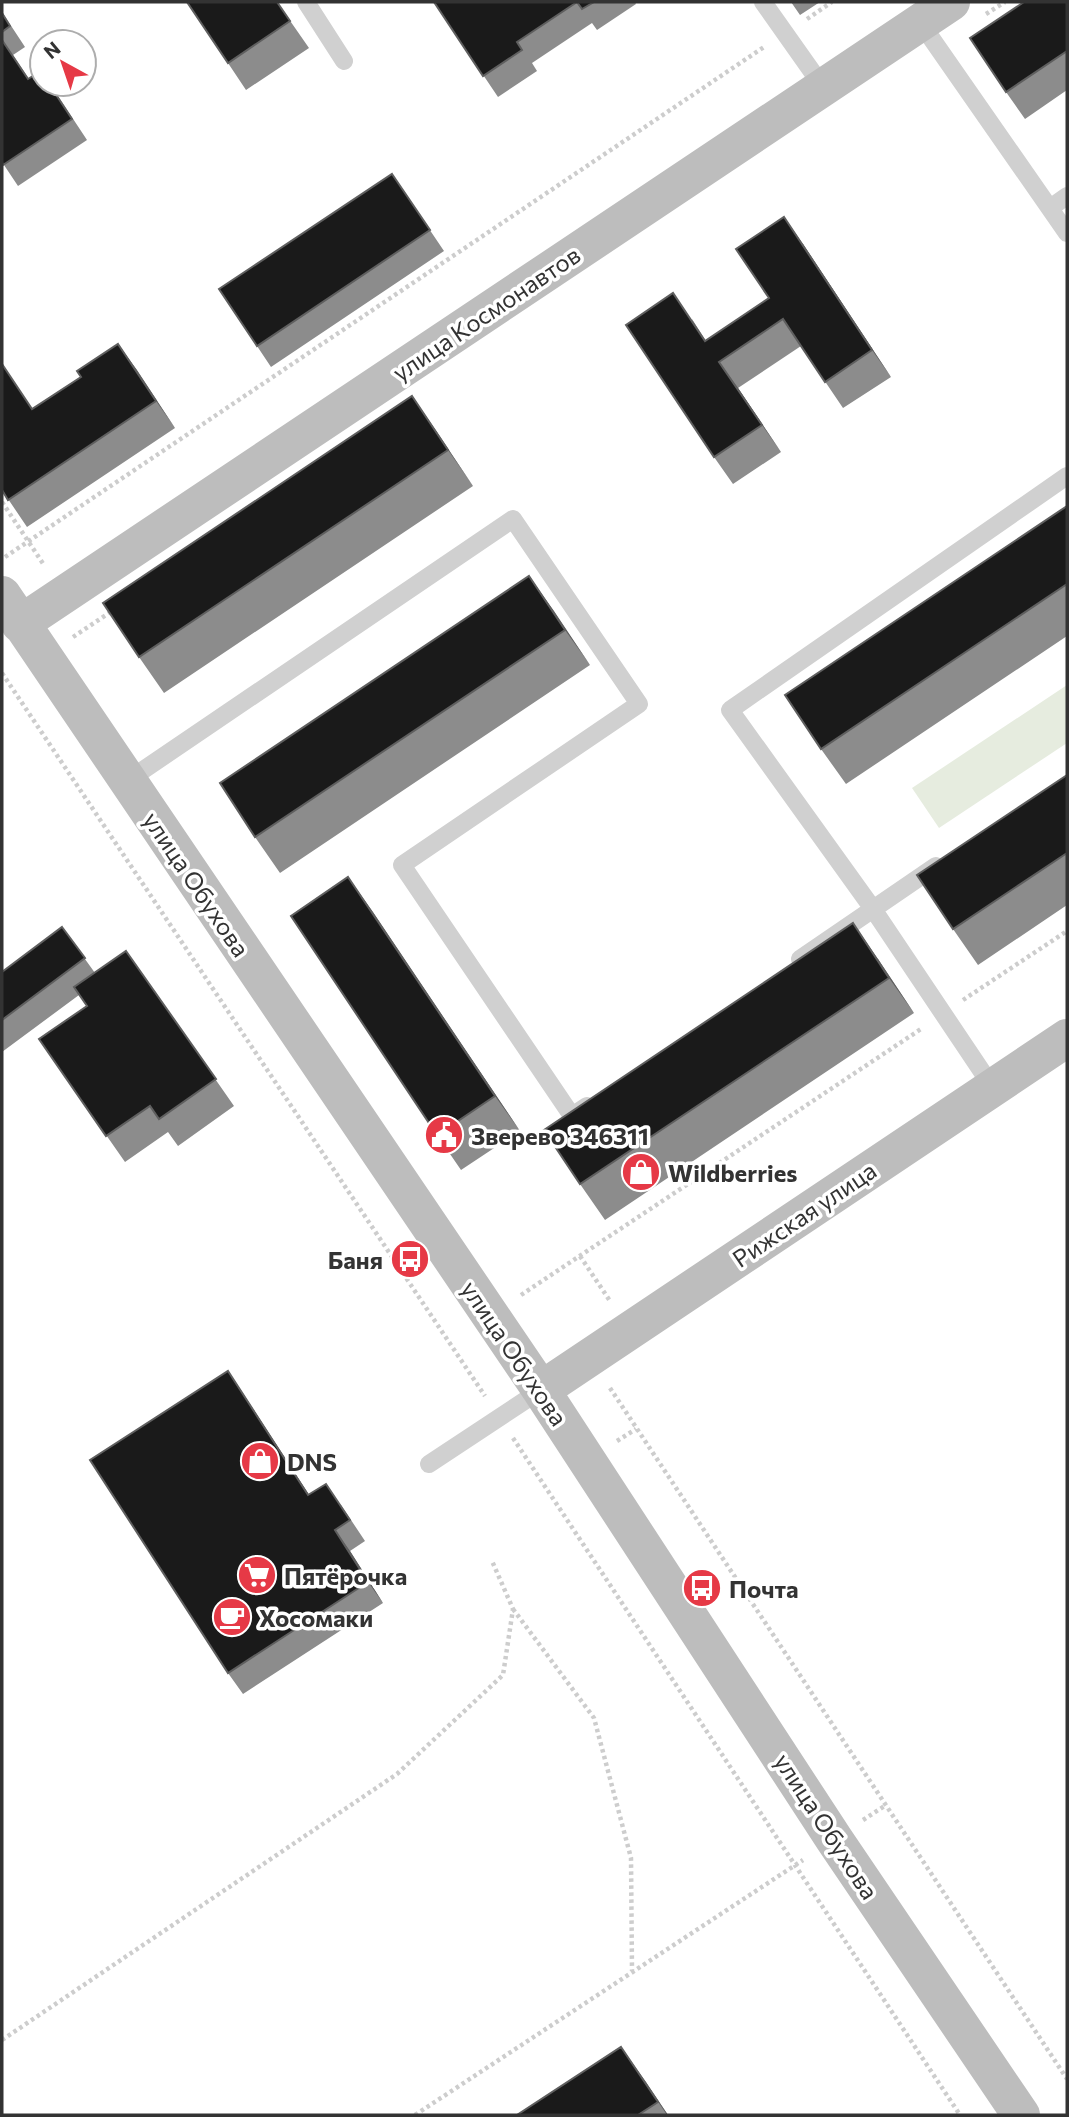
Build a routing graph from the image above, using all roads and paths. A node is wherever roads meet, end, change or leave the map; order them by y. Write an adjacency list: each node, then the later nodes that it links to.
1 (306, 2): 6 (lane)
2 (763, 2): 5 (lane)
3 (832, 2): 5 (path)
4 (936, 12): 7 (main road, улица Космонавтов); 9 (lane)
5 (784, 34): 7 (lane); 13 (path)
6 (344, 61)
7 (823, 87): 15 (main road, улица Космонавтов)
8 (1067, 196): 9 (lane)
9 (1050, 208): 10 (lane)
10 (1067, 233)
11 (1067, 477): 20 (lane)
12 (2, 502): 13 (path)
13 (28, 541): 14 (path); 15 (path)
14 (2, 559)
15 (65, 595): 16 (main road, улица Космонавтов)
16 (11, 610): 18 (main road, улица Обухова)
17 (2, 673): 29 (path)
18 (127, 781): 26 (lane); 30 (main road, улица Обухова)
19 (953, 855): 20 (lane)
20 (873, 909): 22 (lane); 23 (lane)
21 (1067, 931): 23 (path)
22 (783, 970)
23 (943, 1014): 25 (lane); 27 (path)
24 (1067, 1038): 25 (main road, Рижская улица)
25 (993, 1088): 30 (main road, Рижская улица)
26 (606, 1093)
27 (580, 1256)
28 (620, 1382): 35 (path)
29 (478, 1386)
30 (541, 1390): 32 (lane); 36 (main road, улица Обухова)
31 (518, 1445): 37 (path)
32 (429, 1464)
33 (492, 1561): 34 (path)
34 (513, 1609): 38 (path); 39 (path)
35 (886, 1805): 36 (path); 40 (path)
36 (847, 1830): 37 (path); 43 (main road, улица Обухова)
37 (795, 1865): 38 (path); 42 (path)
38 (632, 1972): 41 (path)
39 (2, 2040)
40 (1067, 2079)
41 (415, 2115)
42 (960, 2115)
43 (1021, 2115)

